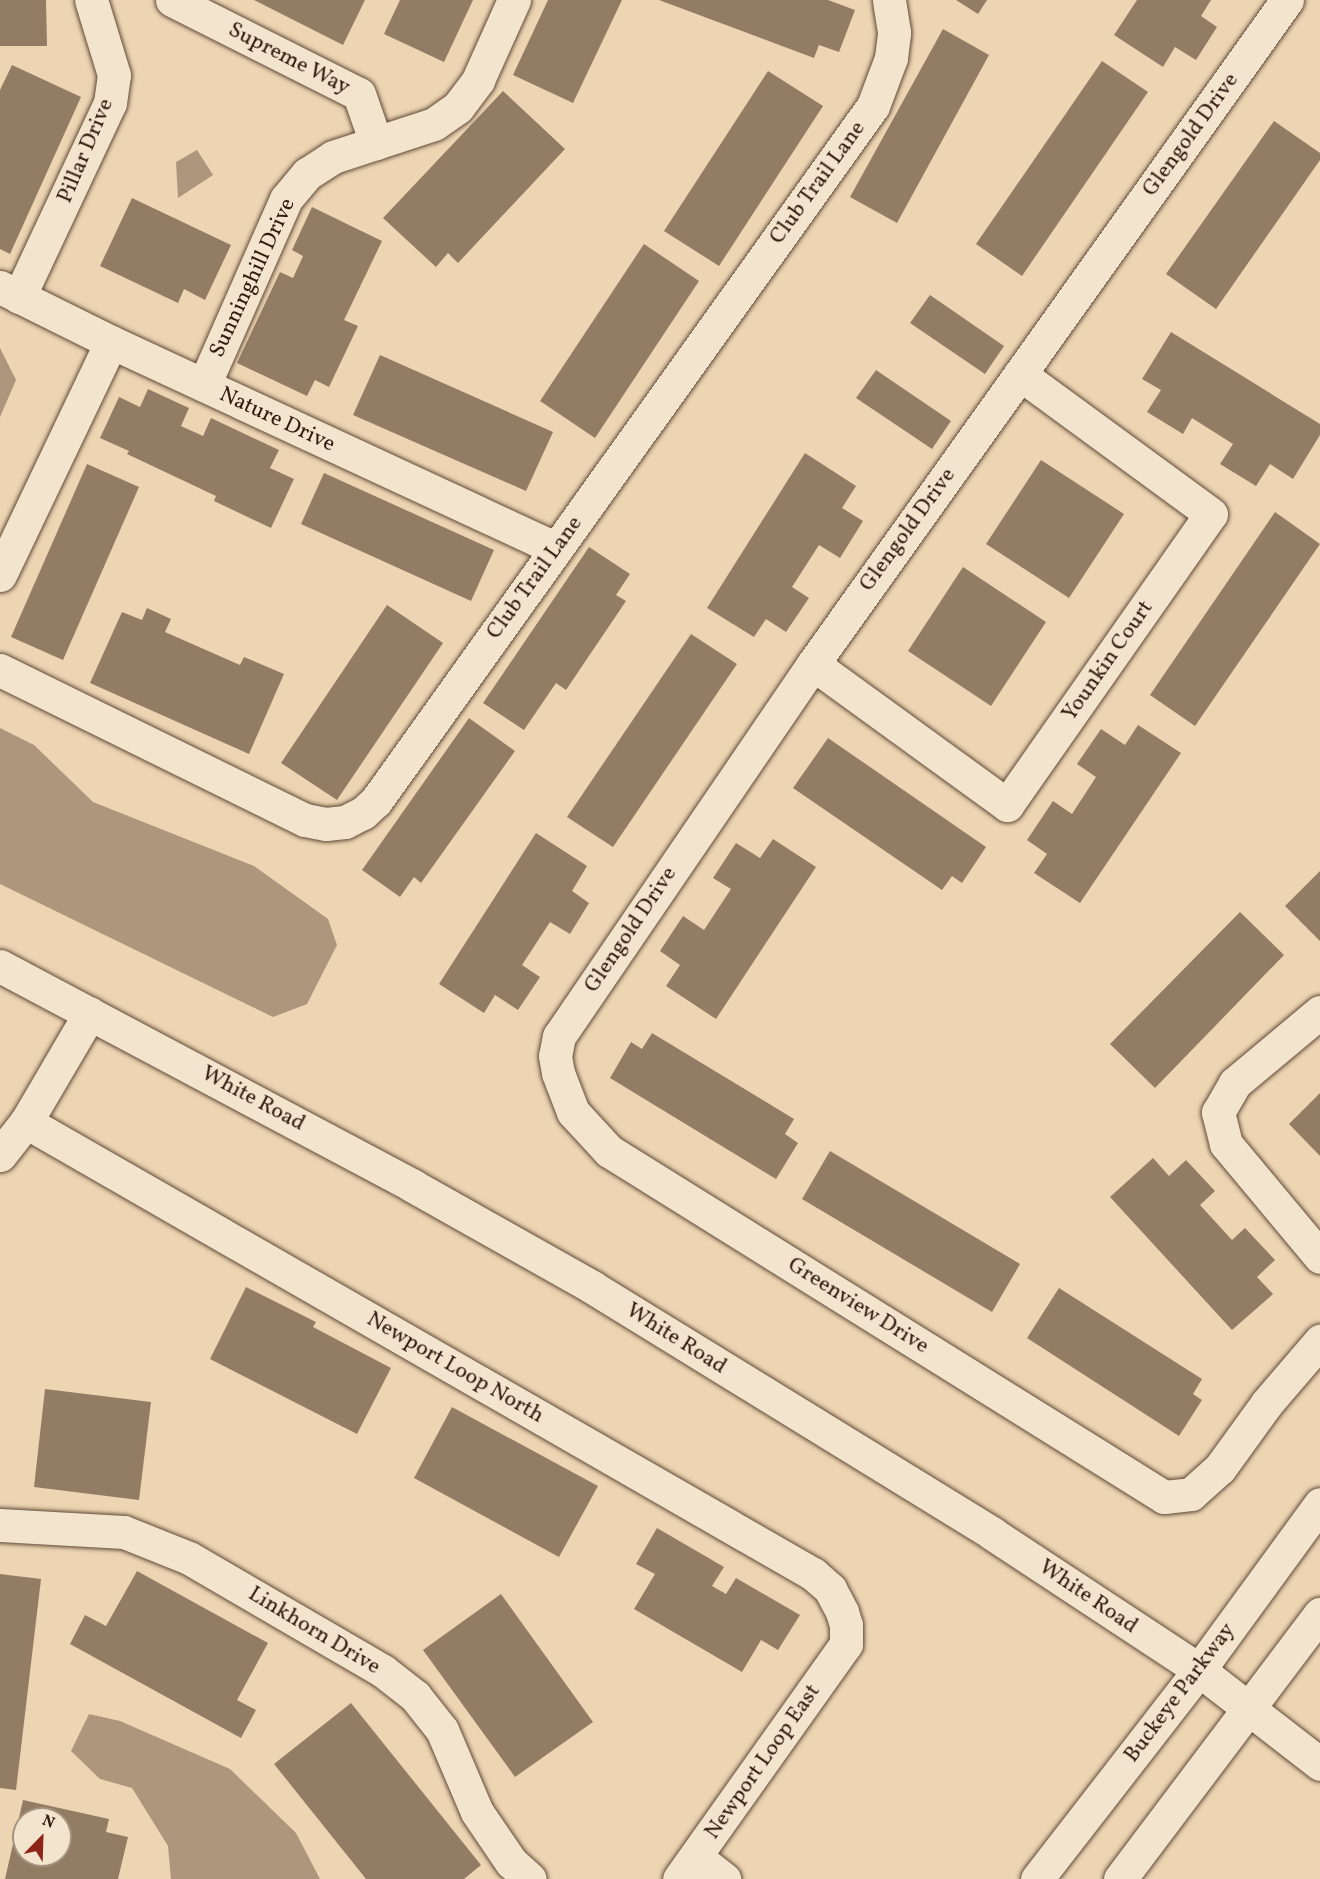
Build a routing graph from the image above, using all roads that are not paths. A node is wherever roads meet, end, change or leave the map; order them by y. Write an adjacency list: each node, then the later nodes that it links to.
1 (95, 0): 7 (street, Pillar Drive)
2 (172, 0): 6 (street, Supreme Way)
3 (514, 0): 6 (street, Sunninghill Drive)
4 (889, 0): 11 (street, Club Trail Lane)
5 (1287, 0): 9 (street, Glengold Drive)
6 (376, 143): 10 (street, Sunninghill Drive)
7 (10, 292): 8 (street, Nature Drive)
8 (111, 342): 10 (street, Nature Drive); 12 (street)
9 (1020, 374): 13 (street, Glengold Drive); 13 (street, Younkin Court)
10 (204, 386): 11 (street, Nature Drive)
11 (556, 549): 14 (street, Club Trail Lane)
12 (0, 575)
13 (813, 664): 18 (street, Glengold Drive)
14 (0, 670)
15 (0, 966): 16 (street, White Road)
16 (90, 1012): 19 (street); 27 (street, White Road)
17 (1320, 1012): 21 (street)
18 (558, 1073): 22 (street, Greenview Drive)
19 (26, 1122): 20 (street); 26 (street, Newport Loop North)
20 (0, 1155)
21 (1320, 1257)
22 (1320, 1341)
23 (1320, 1504): 27 (street, Buckeye Parkway)
24 (0, 1525): 31 (street, Linkhorn Drive)
25 (1320, 1614): 28 (street)
26 (846, 1644): 30 (street, Newport Loop East)
27 (1199, 1670): 28 (street, White Road); 33 (street, Buckeye Parkway)
28 (1249, 1709): 29 (street, White Road); 34 (street)
29 (1320, 1764)
30 (687, 1868): 32 (street)
31 (530, 1879)
32 (724, 1879)
33 (1037, 1879)
34 (1120, 1879)

